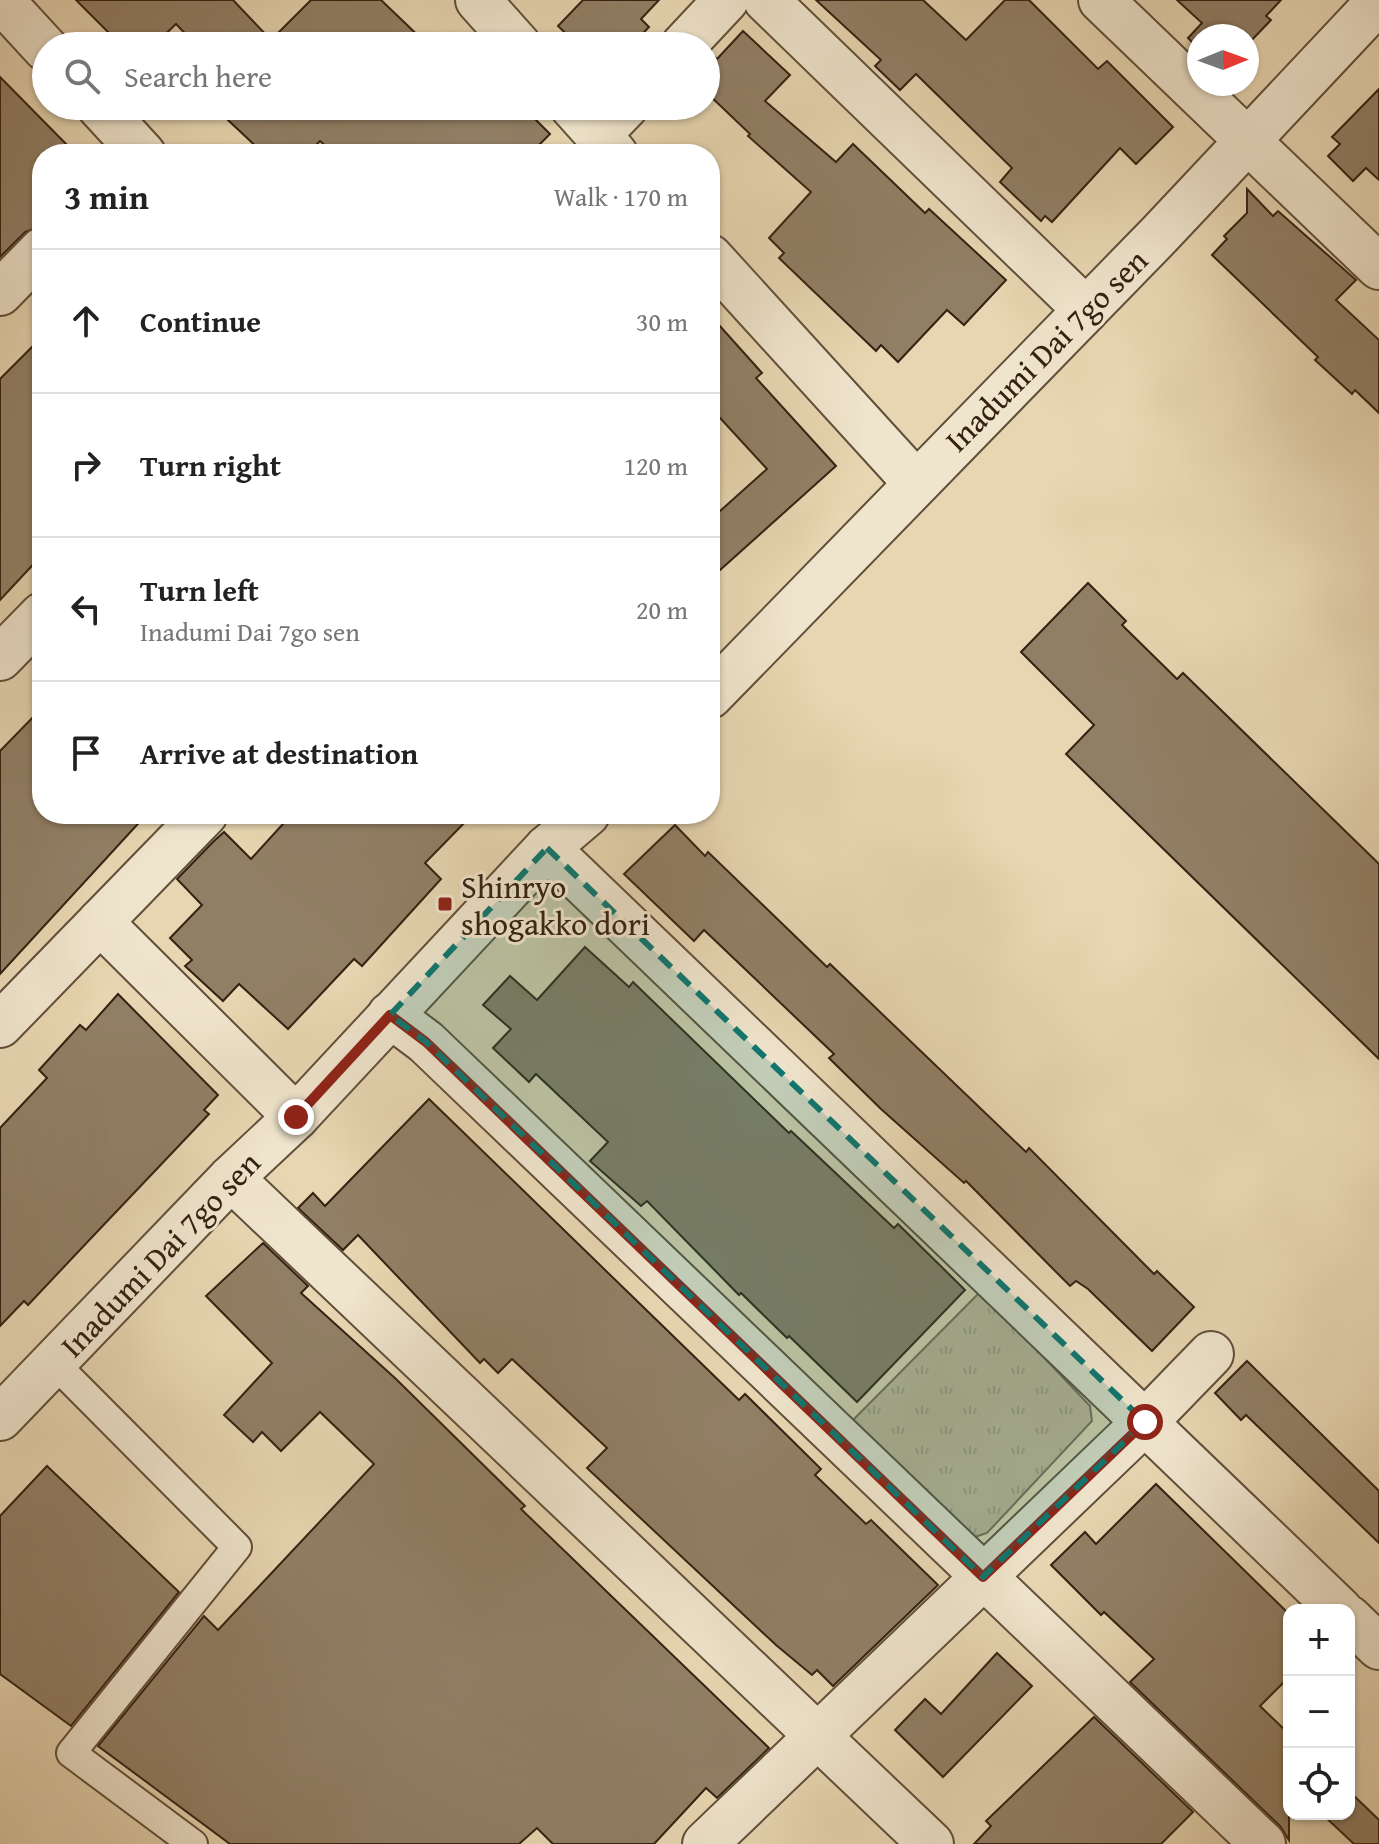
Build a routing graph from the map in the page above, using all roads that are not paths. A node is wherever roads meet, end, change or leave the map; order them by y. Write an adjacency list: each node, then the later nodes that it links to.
1 (1, 0): 9 (street)
2 (478, 0): 7 (street)
3 (726, 0): 8 (street)
4 (766, 0): 17 (street)
5 (1101, 0): 11 (street)
6 (1379, 1): 11 (street, Inadumi Dai 7go sen)
7 (507, 32)
8 (696, 32)
9 (32, 34)
10 (111, 120): 12 (street)
11 (1248, 141): 14 (street); 17 (street, Inadumi Dai 7go sen)
12 (132, 144)
13 (32, 260): 16 (street)
14 (1379, 267)
15 (720, 268): 18 (street)
16 (0, 293)
17 (1086, 310): 18 (street, Inadumi Dai 7go sen)
18 (915, 482): 21 (street, Inadumi Dai 7go sen)
19 (32, 625): 20 (street)
20 (0, 658)
21 (720, 686)
22 (195, 824): 25 (street)
23 (575, 824): 24 (street, Inadumi Dai 7go sen)
24 (547, 848): 26 (street, Inadumi Dai 7go sen); 33 (street)
25 (100, 922): 27 (street); 28 (street)
26 (390, 1015): 28 (street, Inadumi Dai 7go sen); 34 (street)
27 (0, 1025)
28 (296, 1117): 29 (street, Inadumi Dai 7go sen)
29 (231, 1178): 31 (street, Inadumi Dai 7go sen); 38 (street)
30 (1211, 1354): 33 (street)
31 (53, 1362): 32 (street, Inadumi Dai 7go sen); 39 (lane)
32 (0, 1418)
33 (1145, 1422): 34 (street); 35 (street)
34 (983, 1577): 38 (street); 42 (street)
35 (1334, 1604)
36 (1355, 1624): 37 (street)
37 (1379, 1647)
38 (818, 1735): 40 (street); 41 (street)
39 (193, 1844)
40 (705, 1844)
41 (931, 1844)
42 (1263, 1844)

